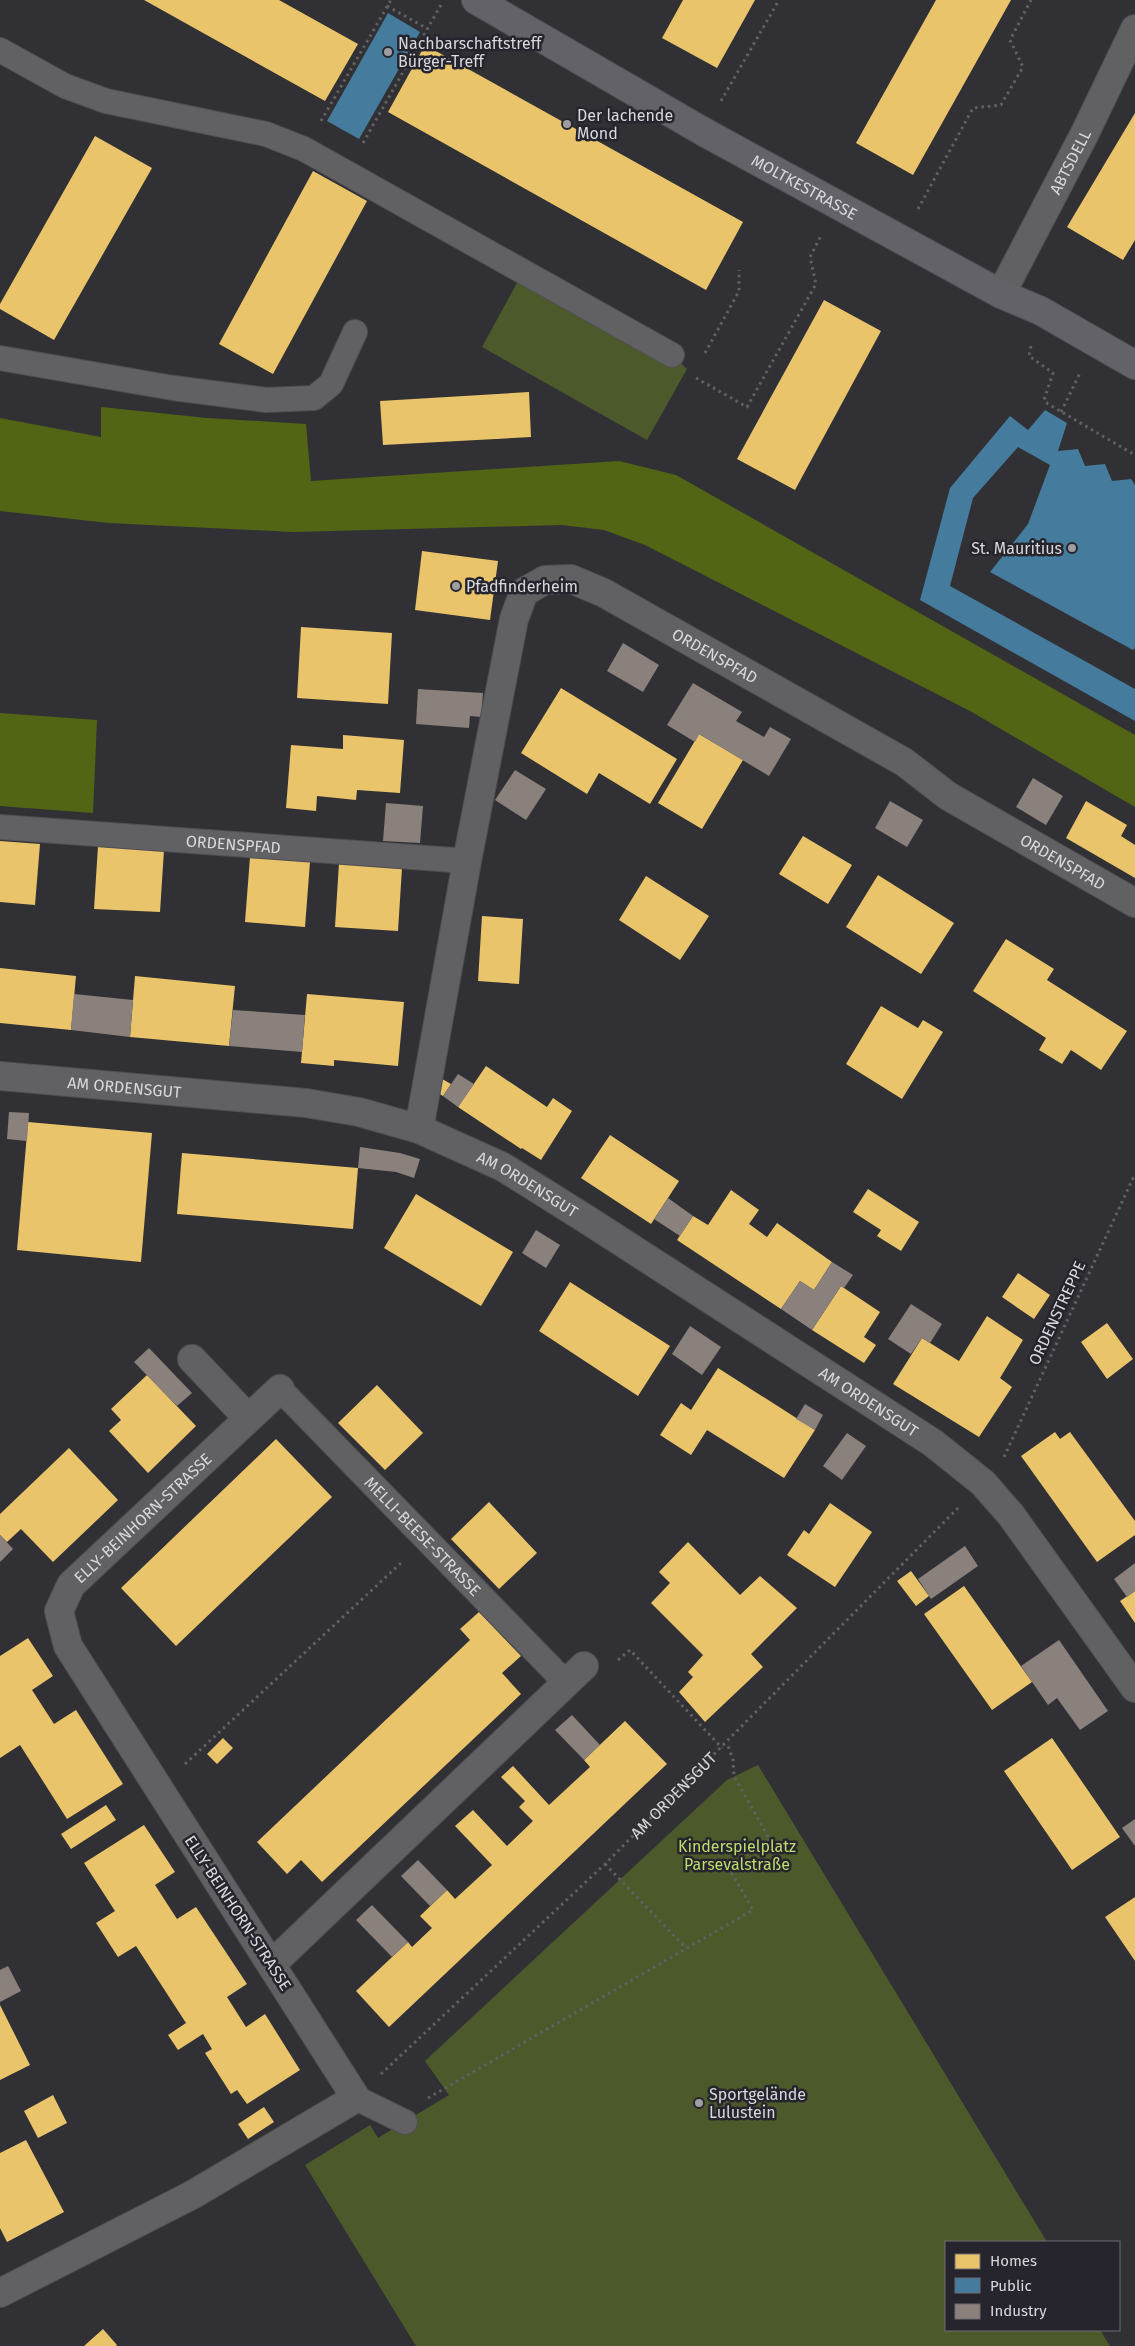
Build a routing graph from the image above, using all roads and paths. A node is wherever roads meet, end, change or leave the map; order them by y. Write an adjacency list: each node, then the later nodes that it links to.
1 (390, 0): 6 (path)
2 (443, 0): 7 (path)
3 (476, 0): 16 (street, MOLTKESTRASSE)
4 (779, 0): 10 (path)
5 (1032, 0): 13 (path)
6 (387, 6): 7 (path); 11 (path)
7 (428, 28): 12 (path)
8 (1135, 29): 16 (street, ABTSDELL)
9 (0, 50): 11 (lane)
10 (726, 92)
11 (304, 149): 12 (lane)
12 (346, 173): 20 (lane)
13 (921, 203)
14 (822, 234): 20 (path)
15 (739, 270): 18 (path)
16 (1001, 294): 22 (street, MOLTKESTRASSE)
17 (355, 332): 21 (lane)
18 (714, 337)
19 (1031, 344): 24 (path)
20 (672, 355)
21 (0, 358)
22 (1135, 365)
23 (1080, 373): 24 (path)
24 (1061, 412): 25 (path)
25 (1135, 455)
26 (0, 828): 27 (lane, ORDENSPFAD)
27 (467, 861): 28 (street, ORDENSPFAD); 30 (street, ORDENSPFAD)
28 (1135, 904)
29 (0, 1076): 30 (street, AM ORDENSGUT)
30 (419, 1129): 36 (street, AM ORDENSGUT)
31 (1135, 1174): 35 (path, ORDENSTREPPE)
32 (192, 1358): 34 (street)
33 (280, 1389): 34 (street, ELLY-BEINHORN-STRASSE); 37 (lane, MELLI-BEESE-STRASSE)
34 (248, 1418): 42 (street, ELLY-BEINHORN-STRASSE)
35 (1002, 1462)
36 (983, 1483): 39 (street, AM ORDENSGUT); 40 (path, AM ORDENSGUT)
37 (426, 1540): 38 (lane, MELLI-BEESE-STRASSE); 42 (path)
38 (575, 1675): 41 (path); 45 (street)
39 (1135, 1688)
40 (727, 1743): 41 (path, AM ORDENSGUT); 44 (path)
41 (722, 1748): 43 (path, AM ORDENSGUT)
42 (159, 1788): 45 (street, ELLY-BEINHORN-STRASSE)
43 (605, 1864): 44 (path); 46 (path, AM ORDENSGUT)
44 (686, 1948): 47 (path)
45 (272, 1964): 46 (street, ELLY-BEINHORN-STRASSE)
46 (356, 2098): 48 (lane); 49 (street)
47 (419, 2104)
48 (405, 2122)
49 (0, 2293)

